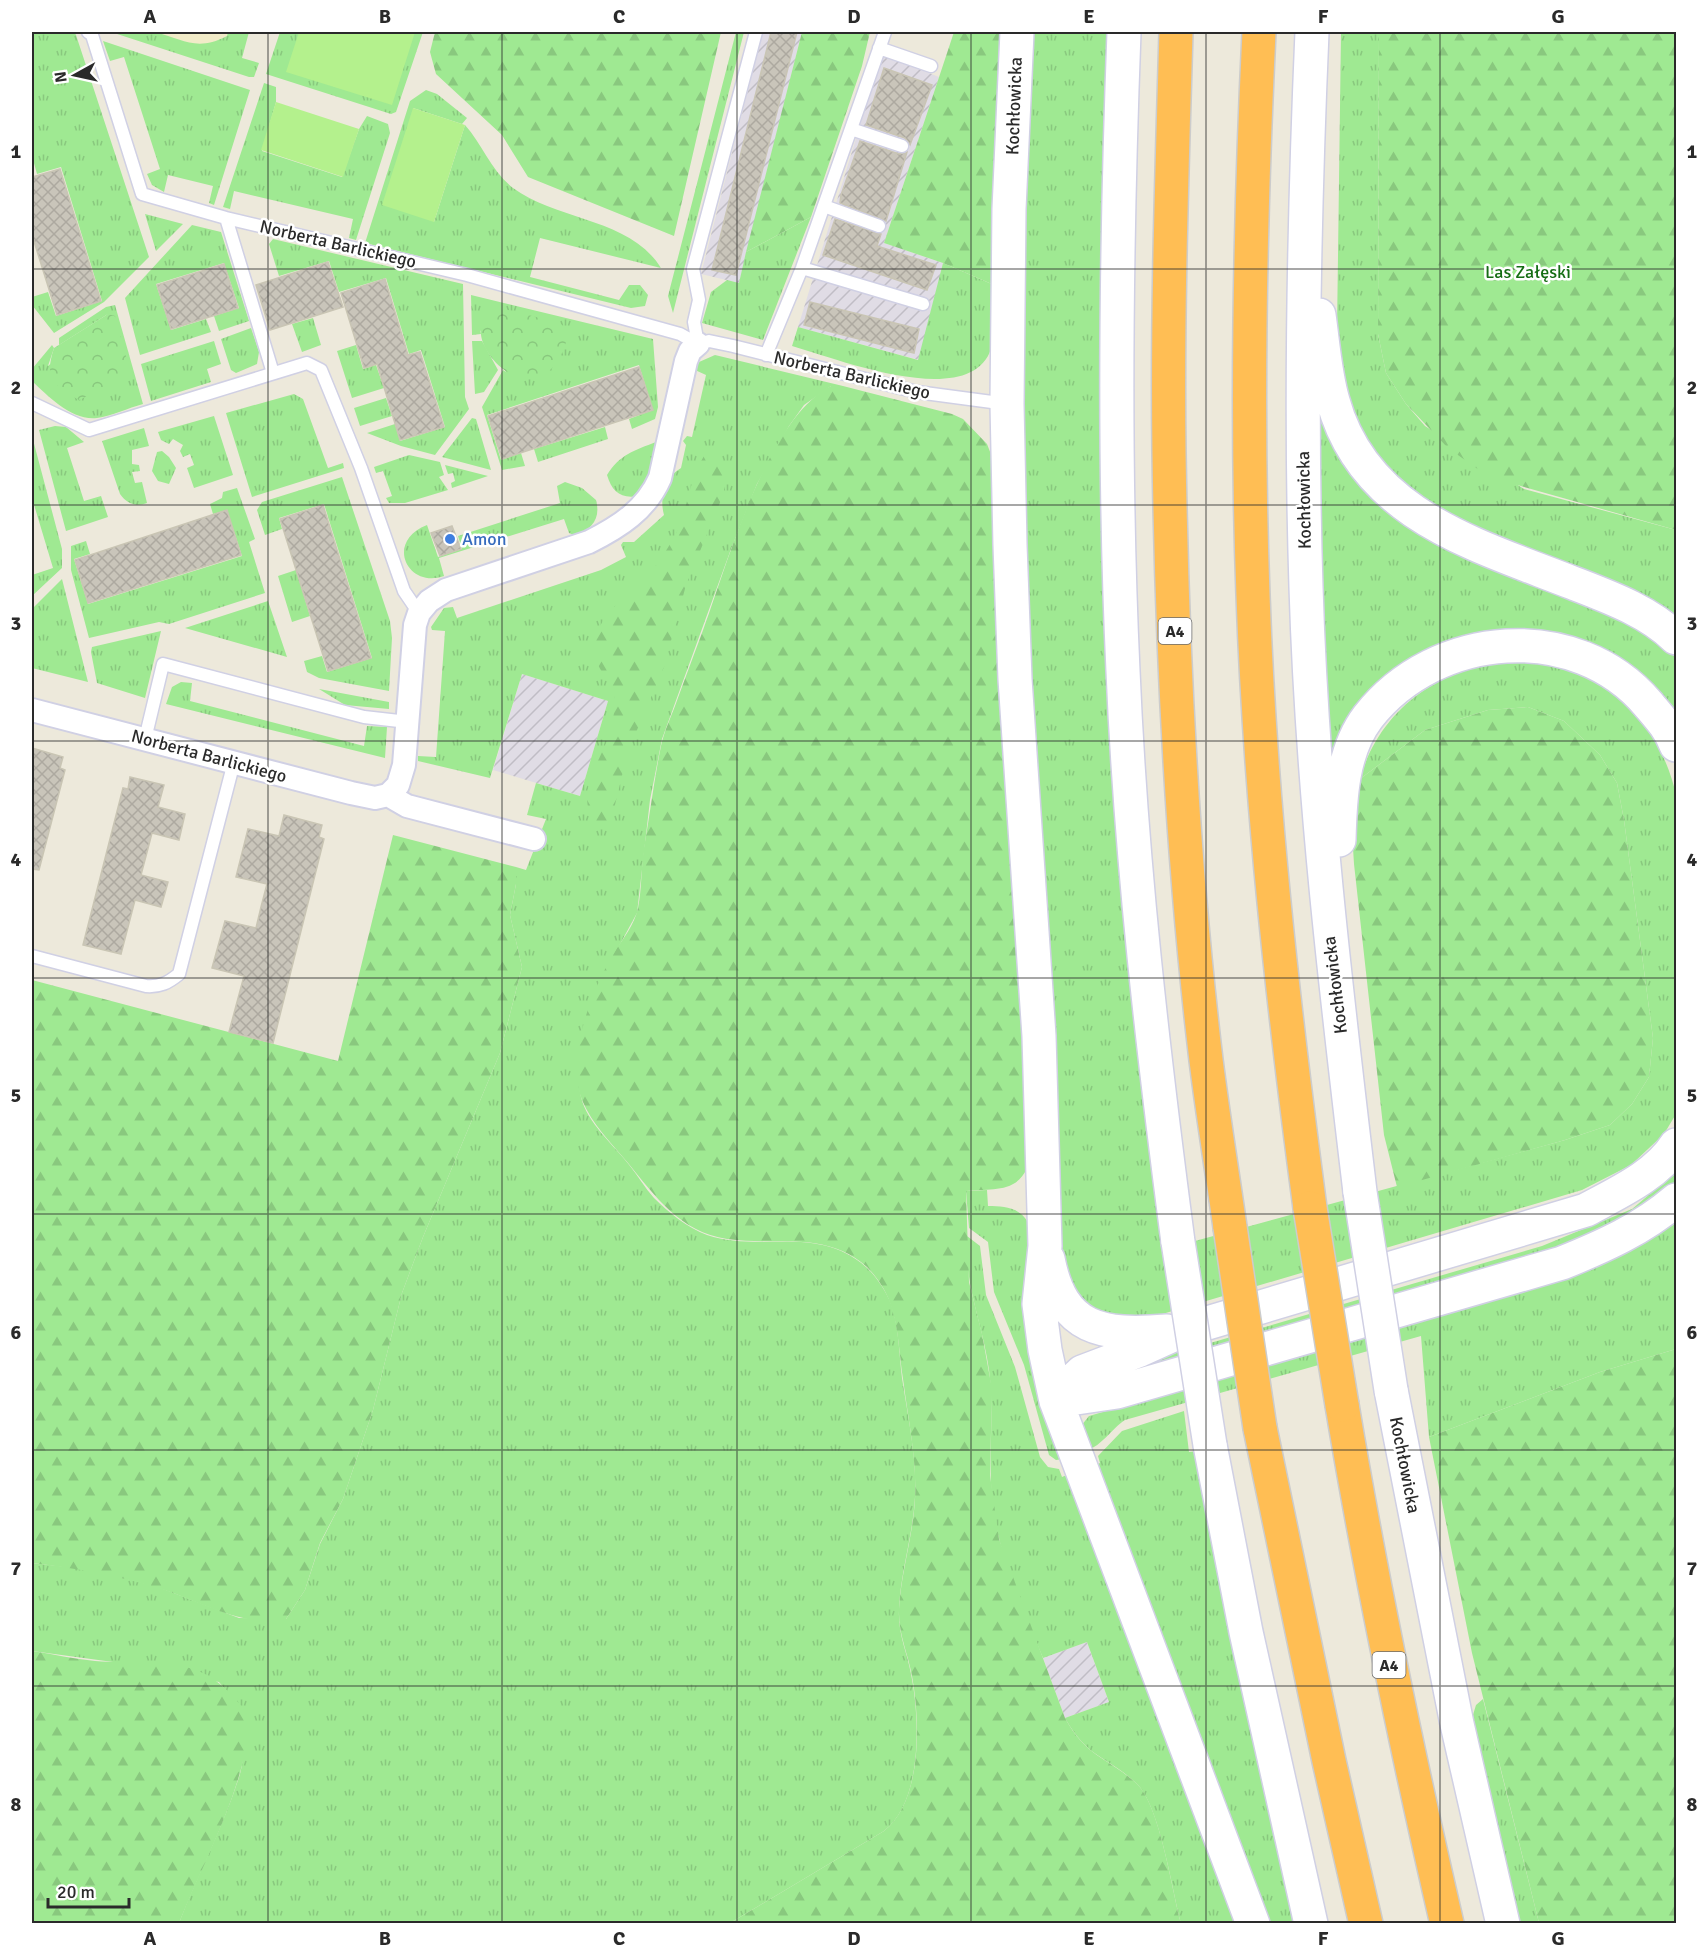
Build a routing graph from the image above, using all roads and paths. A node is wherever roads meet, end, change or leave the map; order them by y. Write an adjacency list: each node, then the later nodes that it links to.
1 (88, 32): 14 (lane, Norberta Barlickiego)
2 (756, 32): 19 (lane)
3 (885, 32): 9 (lane)
4 (1017, 32): 23 (main road, Kochłowicka)
5 (1124, 32): 41 (main road, bridge)
6 (1176, 32): 42 (highway, A4, bridge)
7 (1259, 32): 43 (highway, A4, bridge)
8 (1311, 32): 15 (main road, Kochłowicka)
9 (879, 48): 10 (lane); 11 (lane)
10 (931, 66)
11 (851, 129): 12 (lane); 13 (lane)
12 (902, 146)
13 (824, 206): 16 (lane); 17 (lane)
14 (226, 218): 19 (lane, Norberta Barlickiego); 21 (lane)
15 (1304, 222): 25 (main road); 33 (main road, Kochłowicka)
16 (879, 226)
17 (802, 268): 18 (lane); 20 (lane)
18 (923, 304)
19 (699, 344): 20 (lane, Norberta Barlickiego); 24 (street)
20 (766, 355): 23 (lane, Norberta Barlickiego)
21 (273, 373): 22 (lane); 24 (lane)
22 (32, 403)
23 (1007, 404): 37 (main road, Kochłowicka)
24 (419, 613): 27 (street)
25 (1677, 638)
26 (32, 710): 28 (street, Norberta Barlickiego)
27 (408, 722): 28 (lane); 31 (street)
28 (145, 739): 30 (street, Norberta Barlickiego)
29 (1677, 746): 33 (main road)
30 (234, 762): 31 (street, Norberta Barlickiego); 34 (lane)
31 (388, 795): 32 (street, Norberta Barlickiego)
32 (534, 839)
33 (1330, 940): 44 (main road, Kochłowicka, bridge)
34 (32, 956)
35 (1677, 1144): 38 (main road)
36 (1677, 1200): 39 (main road)
37 (1045, 1246): 38 (main road); 39 (main road, Kochłowicka)
38 (1184, 1330): 39 (main road)
39 (1056, 1401): 40 (main road, Kochłowicka)
40 (1253, 1923)
41 (1311, 1923)
42 (1366, 1923)
43 (1447, 1923)
44 (1503, 1923)

